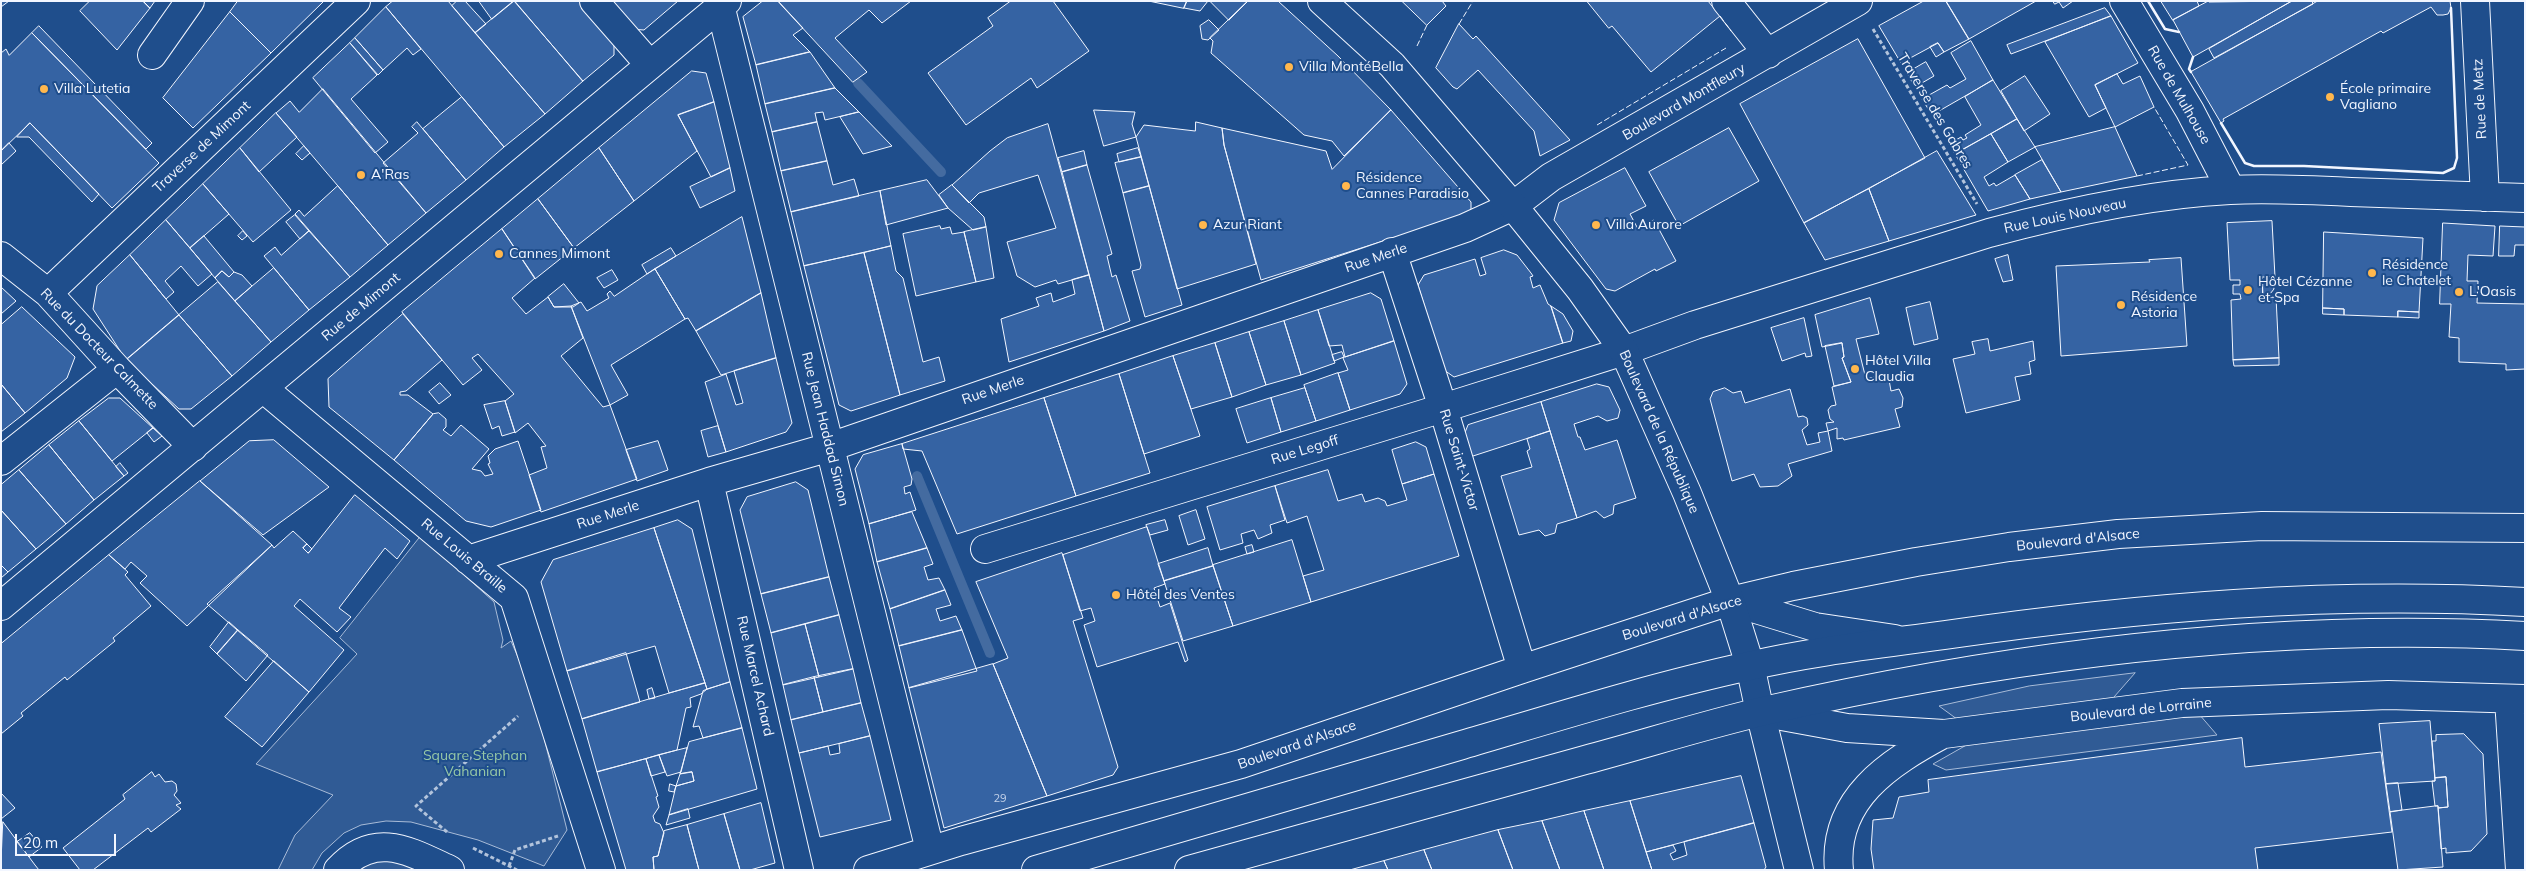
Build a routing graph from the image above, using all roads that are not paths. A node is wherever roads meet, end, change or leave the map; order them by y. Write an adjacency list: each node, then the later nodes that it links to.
1 (190, 1): 11 (main road)
2 (356, 1): 19 (main road, Traverse de Mimont)
3 (594, 1): 12 (main road)
4 (1322, 1): 16 (main road, Boulevard de la République)
5 (1726, 1): 10 (main road)
6 (2124, 1): 13 (main road, Rue de Mulhouse)
7 (2475, 1): 14 (main road, Rue de Metz)
8 (1857, 2): 10 (main road, Boulevard Montfleury)
9 (722, 3): 12 (main road, Rue de Mimont); 25 (main road, Rue Jean Haddad Simon)
10 (1768, 54): 16 (main road, Boulevard Montfleury)
11 (152, 55)
12 (650, 65): 22 (main road, Rue de Mimont)
13 (2231, 190): 14 (main road, Rue Louis Nouveau); 20 (main road, Rue Louis Nouveau)
14 (2485, 197): 15 (main road, Rue Louis Nouveau)
15 (2525, 198)
16 (1512, 206): 17 (main road, Rue Merle); 20 (main road, Boulevard de la République)
17 (1392, 252): 23 (main road, Rue Saint-Victor); 25 (main road, Rue Merle)
18 (1, 256): 19 (main road, Rue du Docteur Calmette)
19 (48, 293): 21 (main road, Rue du Docteur Calmette)
20 (1624, 350): 23 (main road, Rue Legoff); 31 (main road, Boulevard de la République)
21 (117, 369): 24 (main road, Rue du Docteur Calmette); 26 (main road)
22 (264, 389): 24 (main road, Rue de Mimont); 30 (main road, Rue Louis Braille)
23 (1443, 408): 29 (main road, Rue Legoff); 37 (main road, Rue Saint-Victor)
24 (193, 447): 33 (main road, Rue de Mimont)
25 (830, 447): 27 (main road, Rue Merle); 41 (main road, Rue Jean Haddad Simon)
26 (1, 461)
27 (710, 482): 30 (main road, Rue Merle); 45 (main road, Rue Marcel Achard)
28 (2525, 528): 31 (main road, Boulevard d'Alsace)
29 (986, 550)
30 (468, 560): 44 (main road, Rue Louis Braille)
31 (1730, 601): 35 (main road); 36 (main road, Boulevard de la République); 37 (main road, Boulevard d'Alsace)
32 (2525, 602): 35 (main road)
33 (1, 606)
34 (2525, 636): 39 (main road)
35 (1906, 640): 36 (main road)
36 (1750, 665): 39 (main road, Boulevard de la République); 47 (main road)
37 (1522, 669): 41 (main road, Boulevard d'Alsace)
38 (2517, 699): 40 (main road, Boulevard de Lorraine); 51 (main road)
39 (1760, 712): 40 (main road, Boulevard de Lorraine); 48 (main road); 49 (main road, Boulevard de la République)
40 (1944, 734): 50 (main road)
41 (930, 850): 46 (main road, Boulevard d'Alsace)
42 (338, 870): 43 (main road)
43 (450, 870)
44 (602, 870)
45 (799, 870)
46 (868, 870)
47 (1036, 870)
48 (1189, 870)
49 (1799, 870)
50 (1839, 870)
51 (2520, 870)

